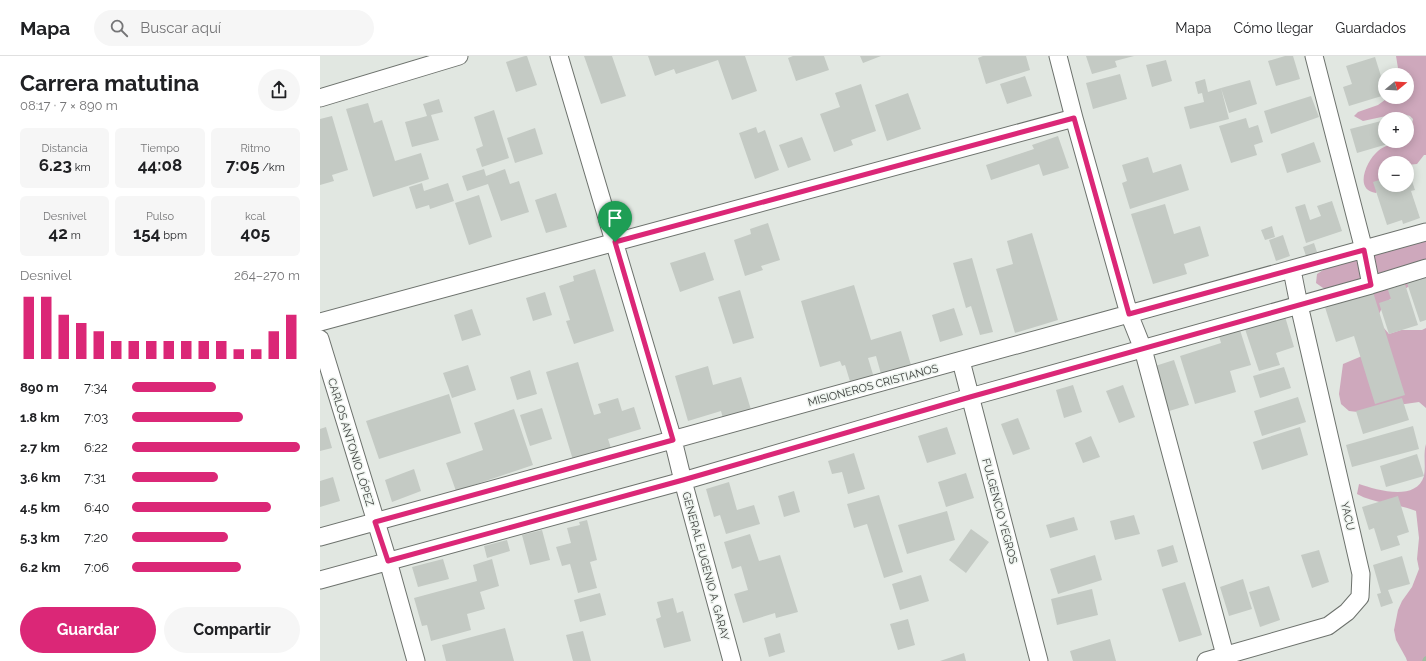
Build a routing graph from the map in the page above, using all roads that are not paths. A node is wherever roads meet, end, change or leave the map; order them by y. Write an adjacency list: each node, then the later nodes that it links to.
1 (458, 56): 5 (street)
2 (559, 56): 8 (street, GENERAL EUGENIO A. GARAY)
3 (1058, 56): 6 (street)
4 (1314, 56): 9 (street)
5 (320, 98)
6 (1074, 118): 8 (street); 14 (street)
7 (1426, 232): 9 (street, MISIONEROS CRISTIANOS)
8 (615, 242): 15 (street); 20 (street, GENERAL EUGENIO A. GARAY)
9 (1364, 250): 11 (street, MISIONEROS CRISTIANOS); 12 (street)
10 (1426, 268): 12 (street)
11 (1292, 270): 13 (street, YACU); 14 (street, MISIONEROS CRISTIANOS)
12 (1371, 285): 13 (street)
13 (1299, 305): 17 (street); 26 (street, YACU)
14 (1129, 314): 17 (street); 18 (street, MISIONEROS CRISTIANOS)
15 (320, 322)
16 (320, 339): 22 (street, CARLOS ANTONIO LÓPEZ)
17 (1143, 349): 19 (street); 26 (street)
18 (961, 360): 19 (street, FULGENCIO YEGROS); 20 (street, MISIONEROS CRISTIANOS)
19 (970, 397): 21 (street); 29 (street, FULGENCIO YEGROS)
20 (673, 440): 21 (street, GENERAL EUGENIO A. GARAY); 22 (street, MISIONEROS CRISTIANOS)
21 (683, 480): 24 (street); 28 (street, GENERAL EUGENIO A. GARAY)
22 (375, 522): 23 (street, MISIONEROS CRISTIANOS); 24 (street, CARLOS ANTONIO LÓPEZ)
23 (320, 537)
24 (388, 561): 25 (street); 27 (street, CARLOS ANTONIO LÓPEZ)
25 (320, 580)
26 (1225, 655): 30 (street, YACU)
27 (416, 661)
28 (732, 661)
29 (1039, 661)
30 (1206, 661)

